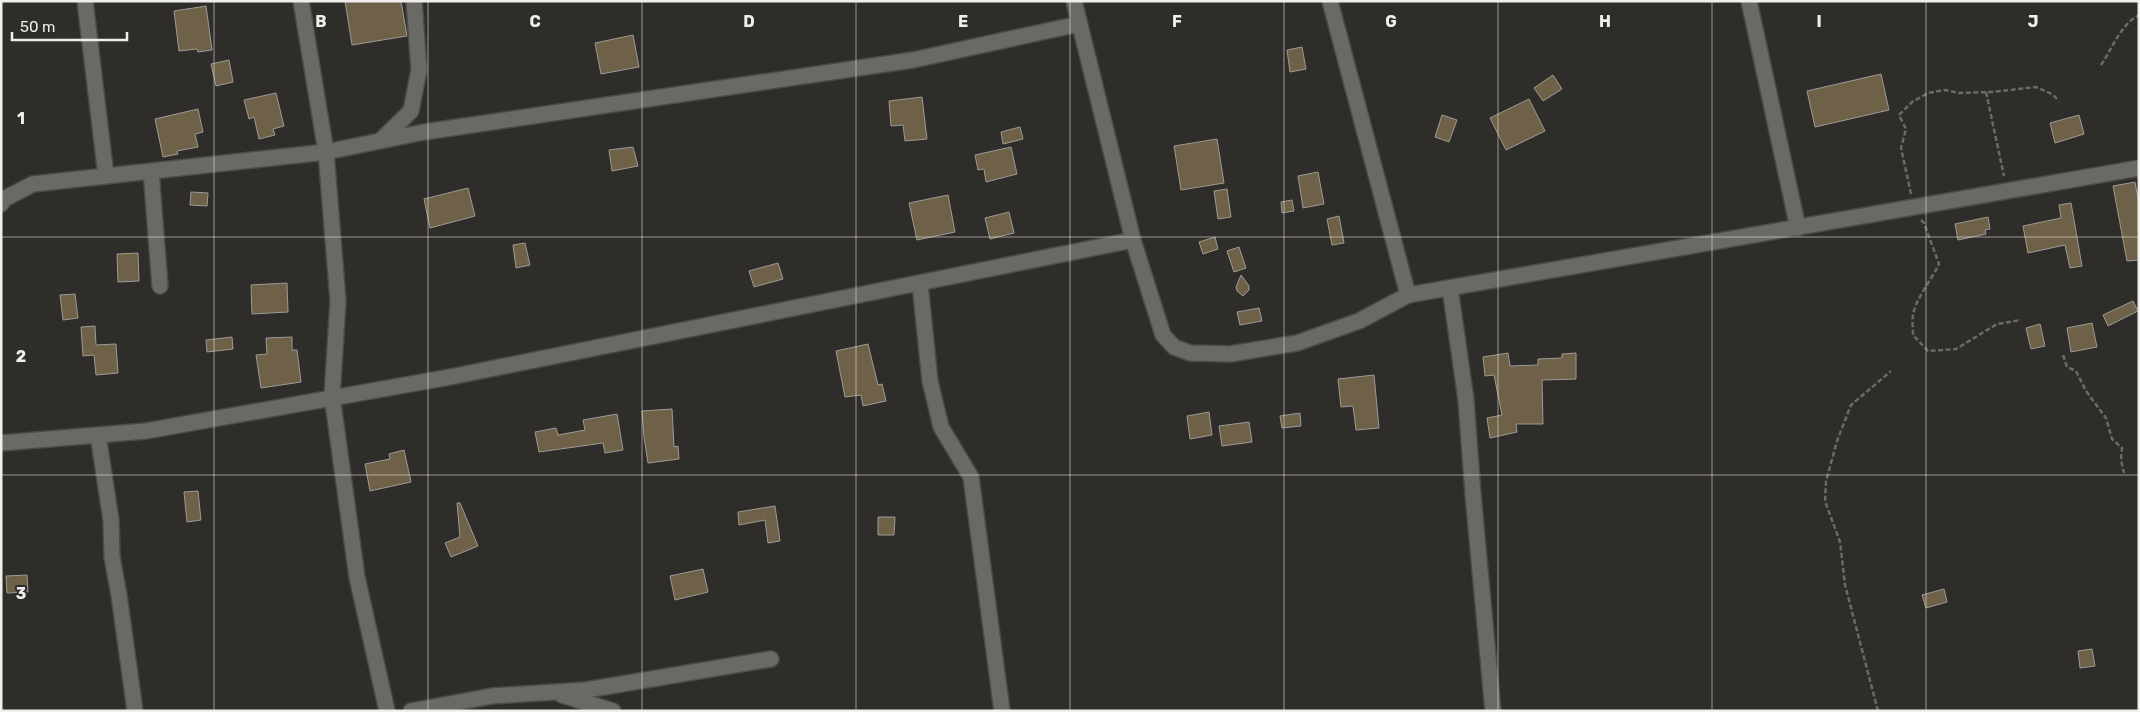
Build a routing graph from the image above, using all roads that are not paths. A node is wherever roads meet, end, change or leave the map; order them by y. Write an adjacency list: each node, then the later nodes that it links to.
1 (85, 1): 12 (street)
2 (301, 1): 9 (street)
3 (414, 1): 8 (street)
4 (1074, 1): 7 (street)
5 (1330, 1): 19 (street)
6 (1749, 1): 14 (street)
7 (1079, 24): 8 (street); 15 (street)
8 (380, 141): 9 (street)
9 (326, 152): 11 (street); 20 (street)
10 (2139, 168): 14 (street)
11 (152, 171): 12 (street); 17 (street)
12 (106, 176): 13 (street)
13 (1, 204)
14 (1798, 228): 18 (street)
15 (1132, 240): 16 (street); 19 (street)
16 (920, 284): 20 (street); 29 (street)
17 (160, 286)
18 (1450, 288): 19 (street); 30 (street)
19 (1408, 295)
20 (332, 396): 21 (street); 26 (street)
21 (98, 435): 22 (street); 25 (street)
22 (1, 443)
23 (772, 659): 24 (street)
24 (552, 692): 27 (street); 28 (street)
25 (135, 711)
26 (387, 711)
27 (411, 711)
28 (614, 711)
29 (1002, 711)
30 (1493, 711)

